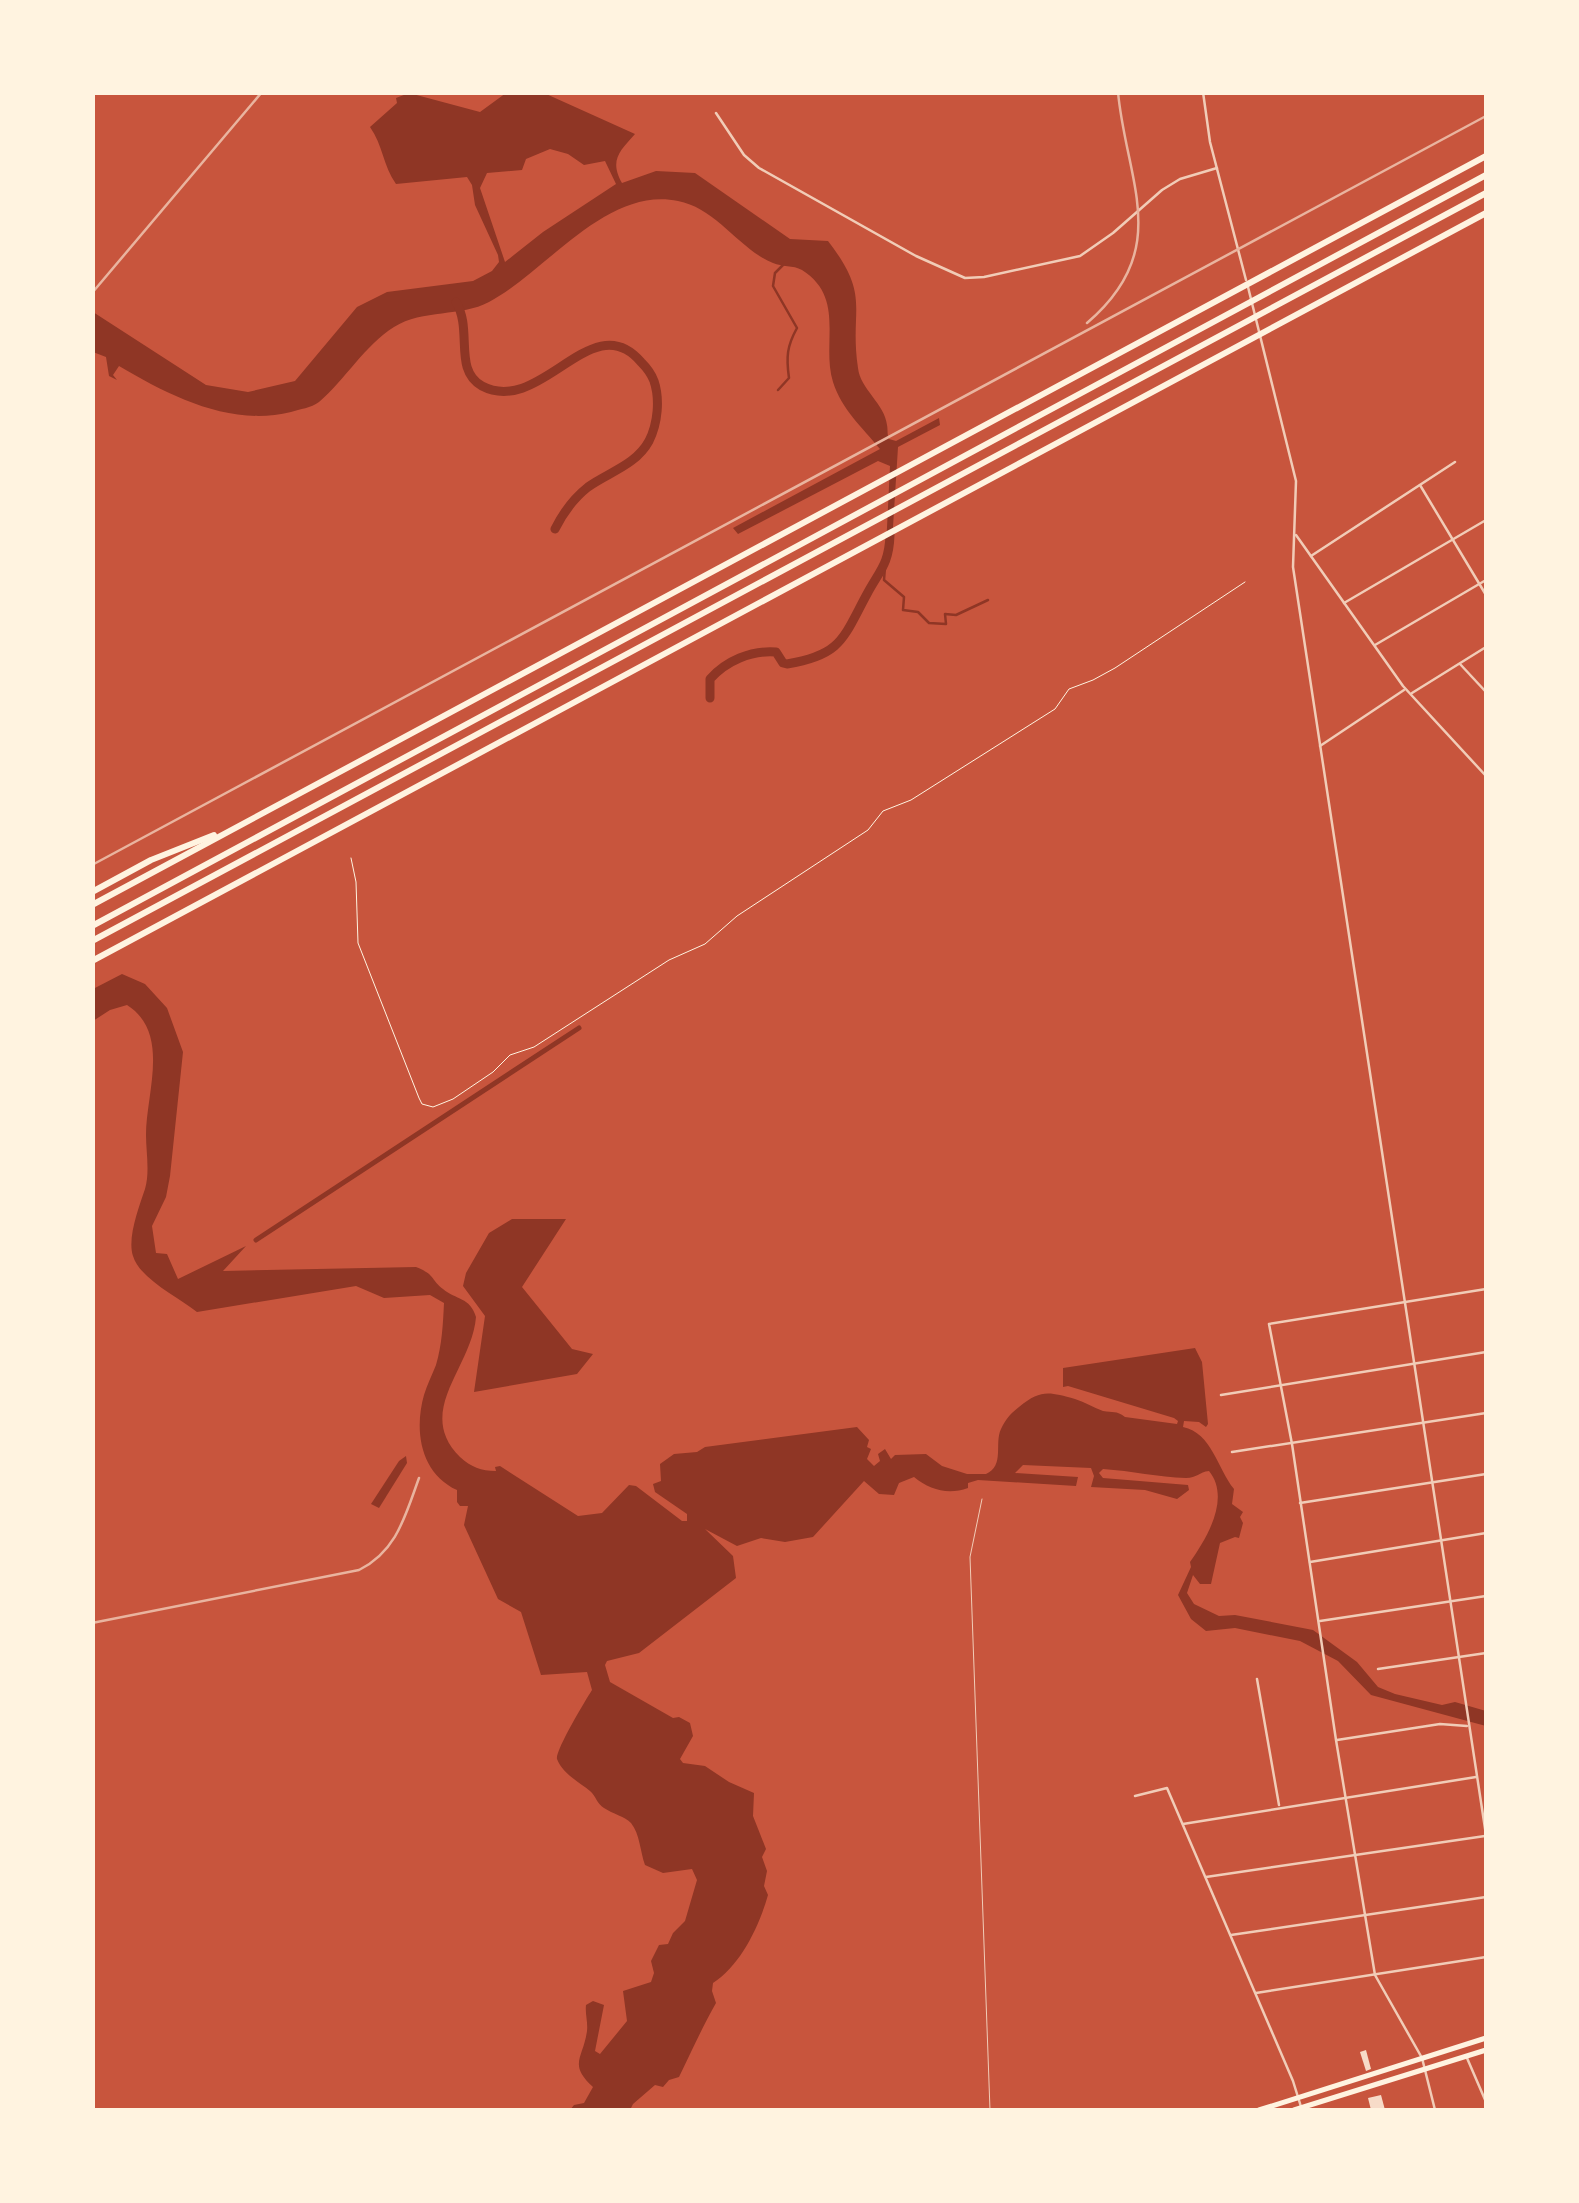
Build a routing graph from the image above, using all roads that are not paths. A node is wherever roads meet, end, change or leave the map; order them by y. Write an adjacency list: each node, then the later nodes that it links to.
1 (1203, 92): 4 (street)
2 (716, 113): 4 (street)
3 (1486, 156): 26 (highway)
4 (1217, 168): 11 (street)
5 (1486, 175): 29 (highway)
6 (1486, 193): 30 (highway)
7 (1486, 213): 31 (highway)
8 (1455, 462): 9 (street)
9 (1420, 483): 12 (street); 13 (street)
10 (1486, 520): 12 (street)
11 (1296, 534): 13 (street); 24 (street)
12 (1453, 539): 15 (street); 17 (street)
13 (1310, 557): 17 (street)
14 (1486, 580): 15 (street)
15 (1480, 584): 16 (street); 18 (street)
16 (1486, 595)
17 (1343, 603): 18 (street)
18 (1373, 646): 21 (street)
19 (1486, 646): 20 (street)
20 (1460, 663): 22 (street); 23 (street)
21 (1406, 689): 23 (street); 24 (street)
22 (1486, 691)
23 (1410, 694): 25 (street)
24 (1320, 746): 33 (street)
25 (1486, 776)
26 (225, 832): 27 (highway); 28 (highway)
27 (92, 892)
28 (92, 905)
29 (92, 926)
30 (92, 941)
31 (92, 960)
32 (1486, 1289): 33 (street)
33 (1404, 1301): 35 (street); 36 (street)
34 (1486, 1352): 35 (street)
35 (1414, 1362): 36 (street); 39 (street)
36 (1282, 1385): 37 (street); 40 (street)
37 (1221, 1395)
38 (1486, 1413): 39 (street)
39 (1423, 1423): 40 (street); 43 (street)
40 (1292, 1444): 41 (street); 45 (street)
41 (1232, 1452)
42 (1486, 1474): 43 (street)
43 (1432, 1482): 45 (street); 47 (street)
44 (982, 1498): 79 (lane)
45 (1300, 1503): 48 (street)
46 (1486, 1533): 47 (street)
47 (1441, 1540): 48 (street); 50 (street)
48 (1309, 1562): 51 (street)
49 (1486, 1596): 50 (street)
50 (1451, 1601): 51 (street); 53 (street)
51 (1318, 1621): 57 (street)
52 (1486, 1653): 53 (street)
53 (1459, 1657): 54 (street); 56 (street)
54 (1378, 1669)
55 (1257, 1679): 61 (street)
56 (1469, 1725): 57 (street); 58 (street)
57 (1336, 1740): 60 (street)
58 (1478, 1777): 60 (street); 63 (street)
59 (1135, 1796): 62 (street)
60 (1346, 1797): 61 (street); 64 (street)
61 (1279, 1806): 62 (street)
62 (1181, 1825): 65 (street)
63 (1486, 1835): 64 (street)
64 (1356, 1855): 65 (street); 67 (street)
65 (1206, 1878): 68 (street)
66 (1486, 1897): 67 (street)
67 (1365, 1915): 68 (street); 70 (street)
68 (1230, 1935): 71 (street)
69 (1486, 1957): 70 (street)
70 (1375, 1974): 71 (street); 75 (street)
71 (1255, 1994): 77 (street)
72 (1486, 2038): 75 (highway)
73 (1486, 2050): 74 (highway)
74 (1466, 2056): 76 (highway); 78 (street)
75 (1422, 2058): 76 (street); 77 (highway)
76 (1425, 2068): 81 (highway); 82 (street)
77 (1298, 2098): 80 (highway); 81 (street)
78 (1486, 2102)
79 (990, 2110)
80 (1259, 2110)
81 (1299, 2110)
82 (1436, 2110)

